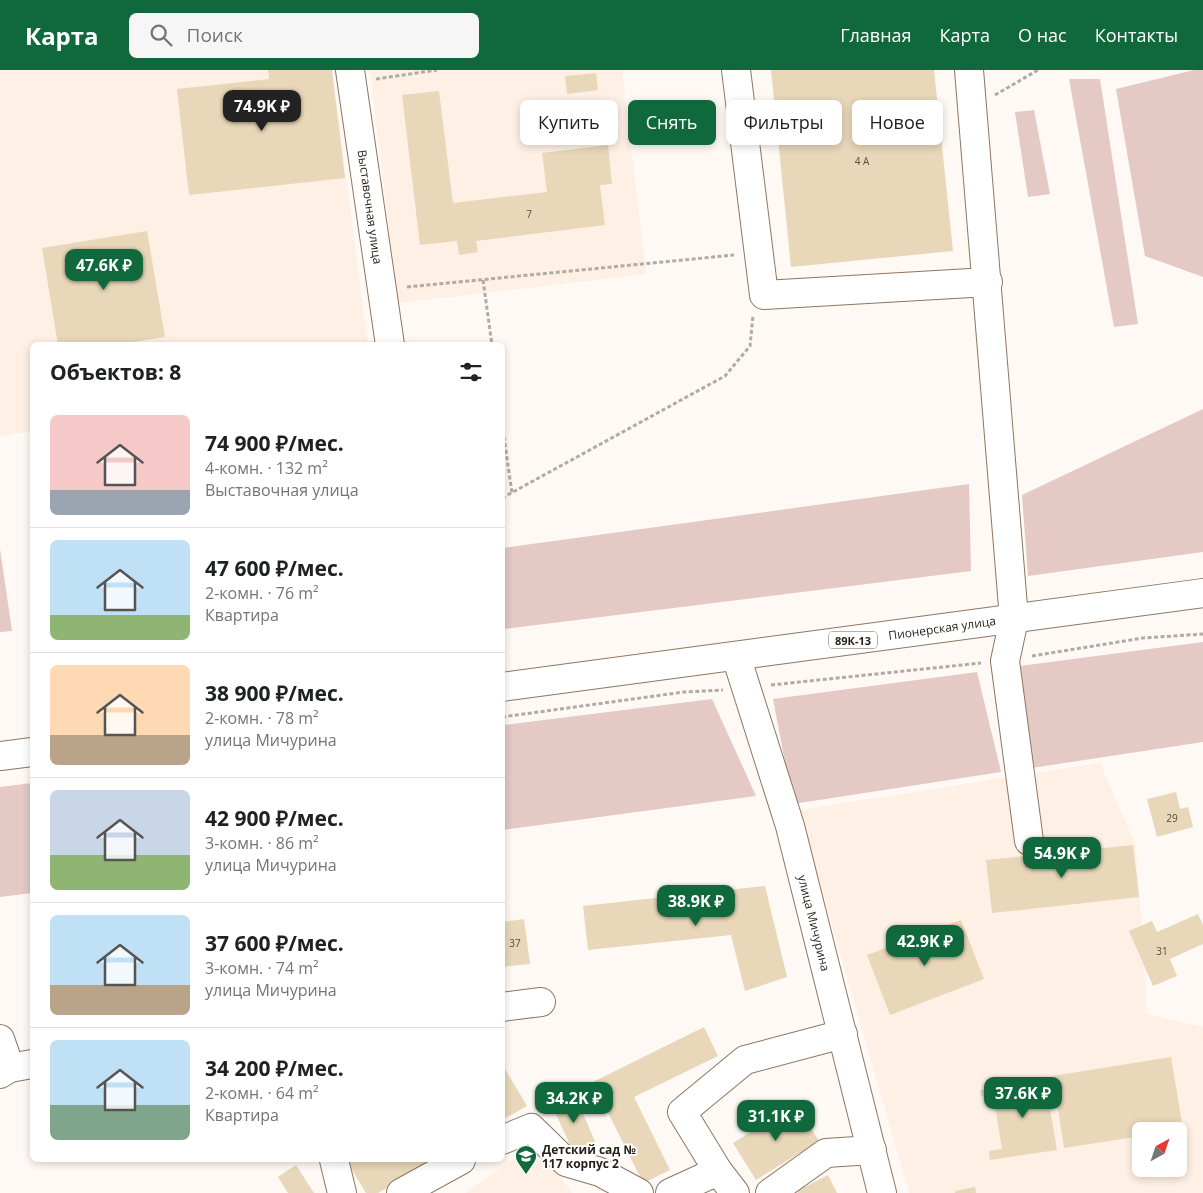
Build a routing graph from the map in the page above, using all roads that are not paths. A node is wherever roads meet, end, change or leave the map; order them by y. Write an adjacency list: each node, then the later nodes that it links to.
1 (736, 70): 4 (street)
2 (969, 70): 4 (street)
3 (351, 76): 5 (street, Выставочная улица)
4 (988, 282): 7 (street)
5 (390, 342)
6 (1203, 593): 7 (street, Пионерская улица / 89К-13)
7 (1014, 619): 8 (street, Пионерская улица / 89К-13); 12 (street)
8 (736, 656): 9 (street, Пионерская улица / 89К-13); 15 (street, улица Мичурина)
9 (505, 687)
10 (30, 752): 11 (street)
11 (0, 756)
12 (1029, 842)
13 (541, 1002): 14 (street)
14 (505, 1008)
15 (843, 1034): 19 (street, улица Мичурина); 22 (street)
16 (0, 1039): 17 (street)
17 (14, 1069)
18 (505, 1139): 25 (street)
19 (872, 1150): 28 (street); 29 (street, улица Мичурина)
20 (334, 1162): 23 (street)
21 (456, 1162): 24 (street)
22 (718, 1172): 26 (street); 27 (street)
23 (342, 1193)
24 (401, 1193)
25 (638, 1193)
26 (670, 1193)
27 (735, 1193)
28 (770, 1193)
29 (882, 1193)

